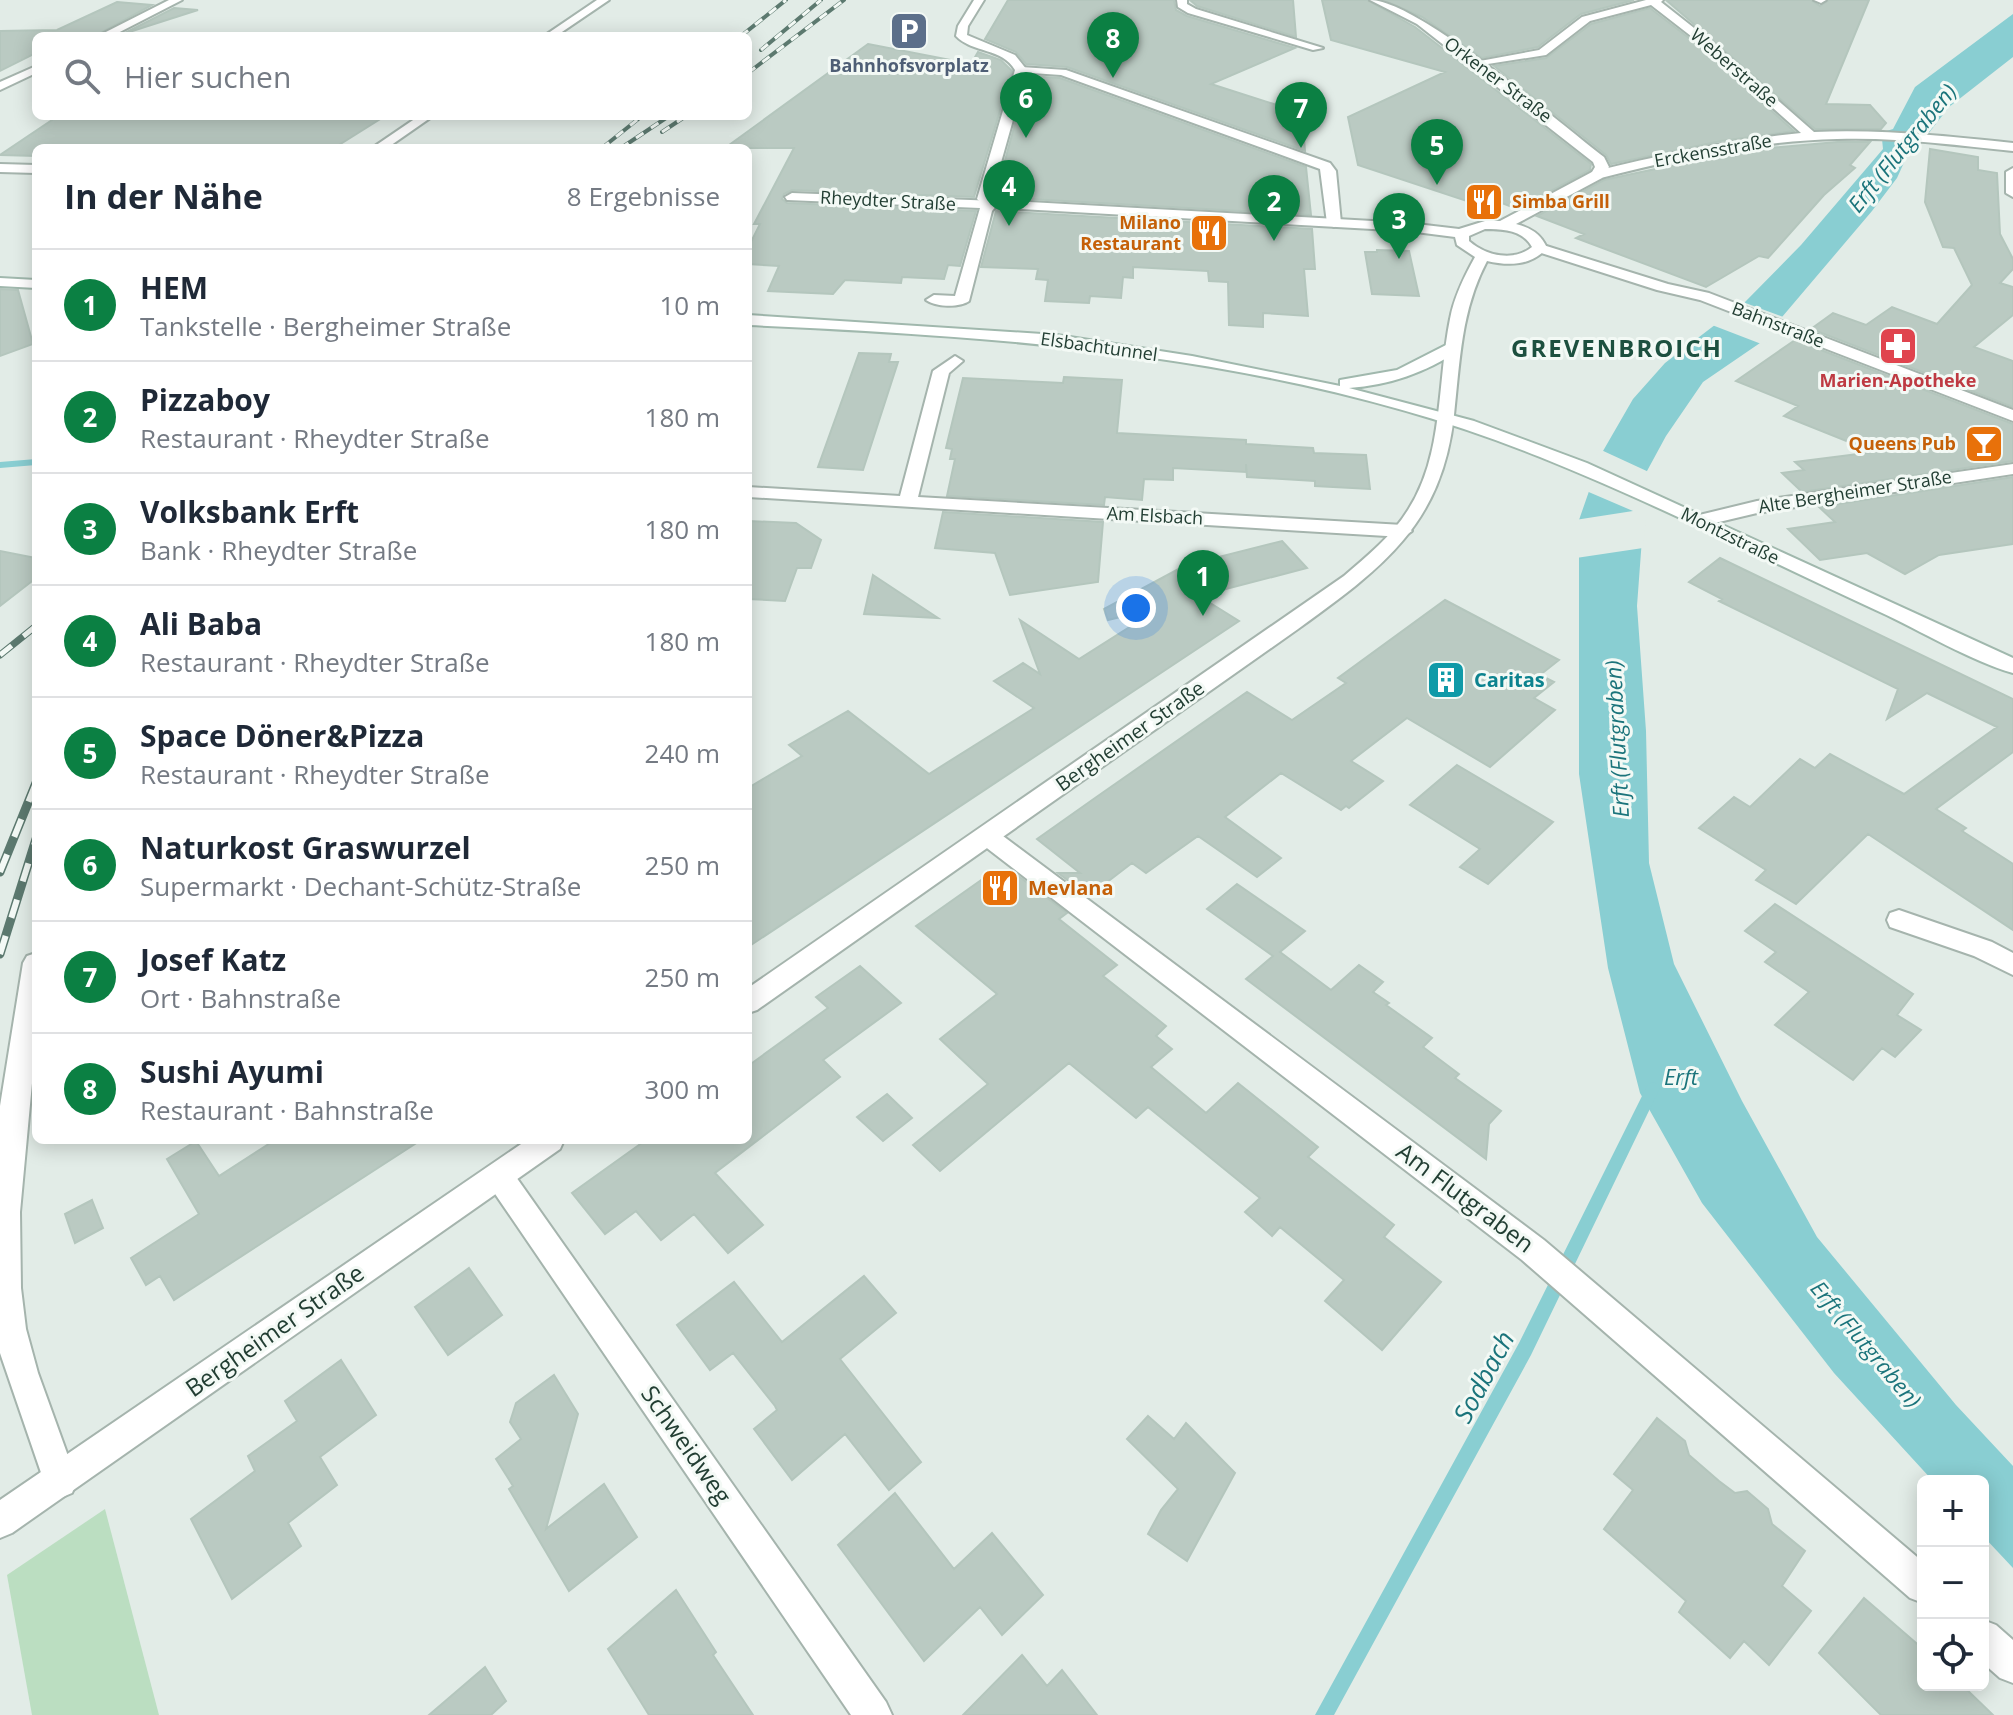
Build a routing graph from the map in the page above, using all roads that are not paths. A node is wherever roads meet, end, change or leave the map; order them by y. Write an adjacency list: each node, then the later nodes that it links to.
1 (177, 0): 7 (street)
2 (604, 0): 8 (street)
3 (979, 0): 11 (street)
4 (1182, 0): 9 (street)
5 (1375, 0): 10 (street, Orkener Straße)
6 (1656, 2): 10 (street); 15 (street, Weberstraße)
7 (111, 32)
8 (555, 32)
9 (1317, 48)
10 (1475, 63): 21 (street, Orkener Straße)
11 (1021, 70): 24 (street); 25 (street)
12 (32, 71): 13 (street)
13 (0, 86)
14 (421, 120): 16 (street)
15 (1811, 136): 17 (street, Erckensstraße); 21 (street, Erckensstraße)
16 (384, 144)
17 (2013, 147)
18 (0, 168): 19 (street)
19 (32, 169)
20 (2013, 172): 22 (street)
21 (1597, 175): 26 (street, Erckensstraße)
22 (2013, 193)
23 (792, 197): 24 (street, Rheydter Straße)
24 (991, 204): 25 (street, Rheydter Straße); 32 (street)
25 (1334, 223): 27 (street, Rheydter Straße)
26 (1502, 226): 27 (street, Erckensstraße); 28 (street)
27 (1462, 234): 29 (street)
28 (1540, 248): 29 (street); 38 (street, Bahnstraße)
29 (1483, 255): 34 (street, Bergheimer Straße)
30 (0, 282): 31 (street)
31 (32, 284)
32 (934, 300)
33 (752, 320): 36 (street, Elsbachtunnel)
34 (1454, 347): 36 (street); 37 (street, Bergheimer Straße)
35 (955, 361): 41 (street)
36 (1312, 384): 37 (street, Elsbachtunnel)
37 (1444, 416): 42 (street, Montzstraße); 43 (street, Bergheimer Straße)
38 (2013, 416)
39 (2013, 469): 42 (street, Alte Bergheimer Straße)
40 (752, 492): 41 (street, Am Elsbach)
41 (908, 502): 43 (street, Am Elsbach)
42 (1698, 521): 44 (street, Montzstraße)
43 (1403, 531): 45 (street, Bergheimer Straße)
44 (2013, 666)
45 (987, 836): 49 (street, Bergheimer Straße); 54 (street, Am Flutgraben)
46 (1899, 920): 47 (street)
47 (2013, 965)
48 (32, 990): 52 (street)
49 (752, 999)
50 (544, 1144): 51 (street, Bergheimer Straße)
51 (499, 1176): 52 (street, Bergheimer Straße); 57 (street, Schweidweg)
52 (60, 1481): 53 (street, Bergheimer Straße)
53 (0, 1521)
54 (1917, 1580)
55 (1989, 1643): 56 (street)
56 (2013, 1665)
57 (873, 1715)

